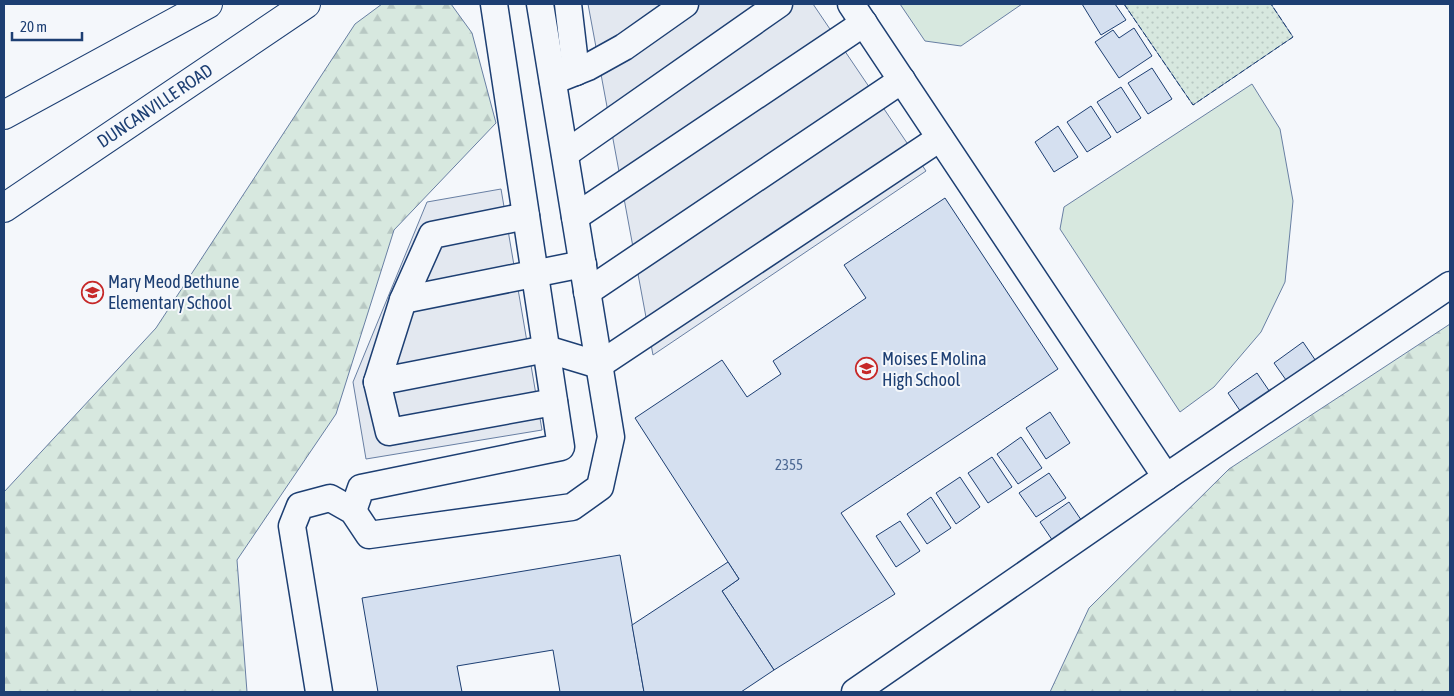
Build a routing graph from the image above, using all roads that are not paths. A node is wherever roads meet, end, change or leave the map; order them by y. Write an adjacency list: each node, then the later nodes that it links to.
1 (208, 4): 12 (main road)
2 (306, 4): 15 (main road, DUNCANVILLE ROAD)
3 (494, 4): 16 (lane)
4 (540, 4): 11 (lane)
5 (568, 4): 9 (lane)
6 (685, 4): 9 (lane)
7 (779, 4): 14 (lane)
8 (857, 14): 10 (lane); 17 (lane)
9 (576, 72): 11 (lane)
10 (902, 80): 13 (lane); 21 (lane)
11 (553, 81): 14 (lane)
12 (4, 115)
13 (940, 138): 24 (lane); 27 (lane)
14 (565, 154): 17 (lane)
15 (4, 208)
16 (526, 216): 19 (lane); 22 (lane)
17 (575, 217): 18 (lane)
18 (583, 264): 19 (lane); 21 (lane)
19 (534, 272): 22 (lane); 23 (lane)
20 (1450, 285): 27 (lane)
21 (587, 292): 24 (lane)
22 (403, 300): 25 (lane)
23 (546, 349): 24 (lane); 25 (lane); 26 (lane)
24 (599, 365): 28 (lane)
25 (377, 382): 26 (lane)
26 (554, 402): 28 (lane)
27 (1166, 477): 30 (lane)
28 (353, 511): 29 (lane)
29 (319, 692)
30 (855, 692)

